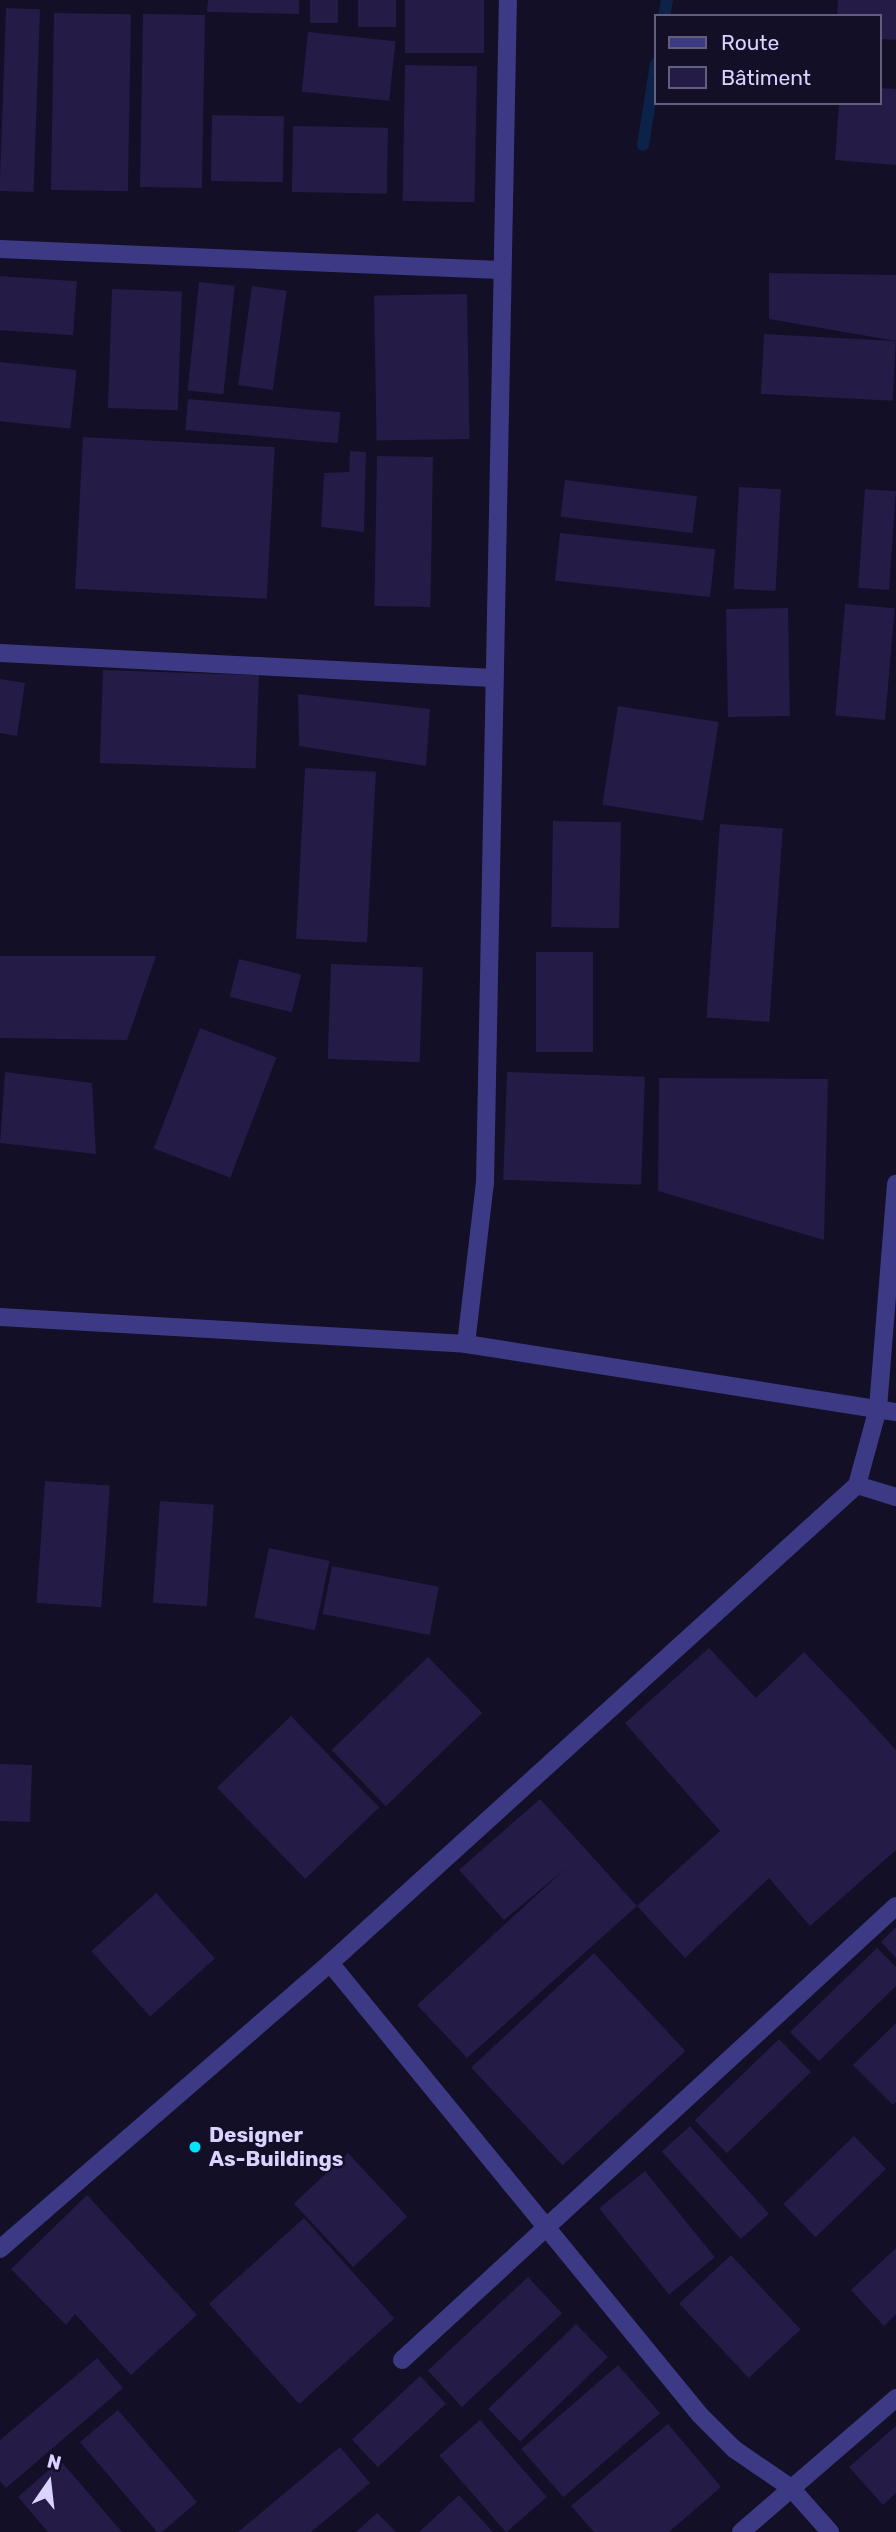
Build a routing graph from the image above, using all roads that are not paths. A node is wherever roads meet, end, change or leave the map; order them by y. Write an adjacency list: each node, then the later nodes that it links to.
1 (508, 0): 3 (street)
2 (0, 249): 3 (street)
3 (500, 270): 5 (street)
4 (0, 653): 5 (street)
5 (492, 678): 8 (street)
6 (896, 1184): 9 (street)
7 (0, 1317): 8 (street)
8 (466, 1344): 9 (street)
9 (878, 1408): 10 (street); 11 (street)
10 (896, 1412)
11 (857, 1485): 12 (street); 14 (street)
12 (896, 1497)
13 (896, 1906): 15 (street)
14 (330, 1963): 15 (street); 16 (street)
15 (550, 2227): 17 (street); 19 (street)
16 (0, 2249)
17 (402, 2360)
18 (896, 2398): 19 (street)
19 (791, 2488): 20 (street); 21 (street)
20 (741, 2532)
21 (830, 2532)

